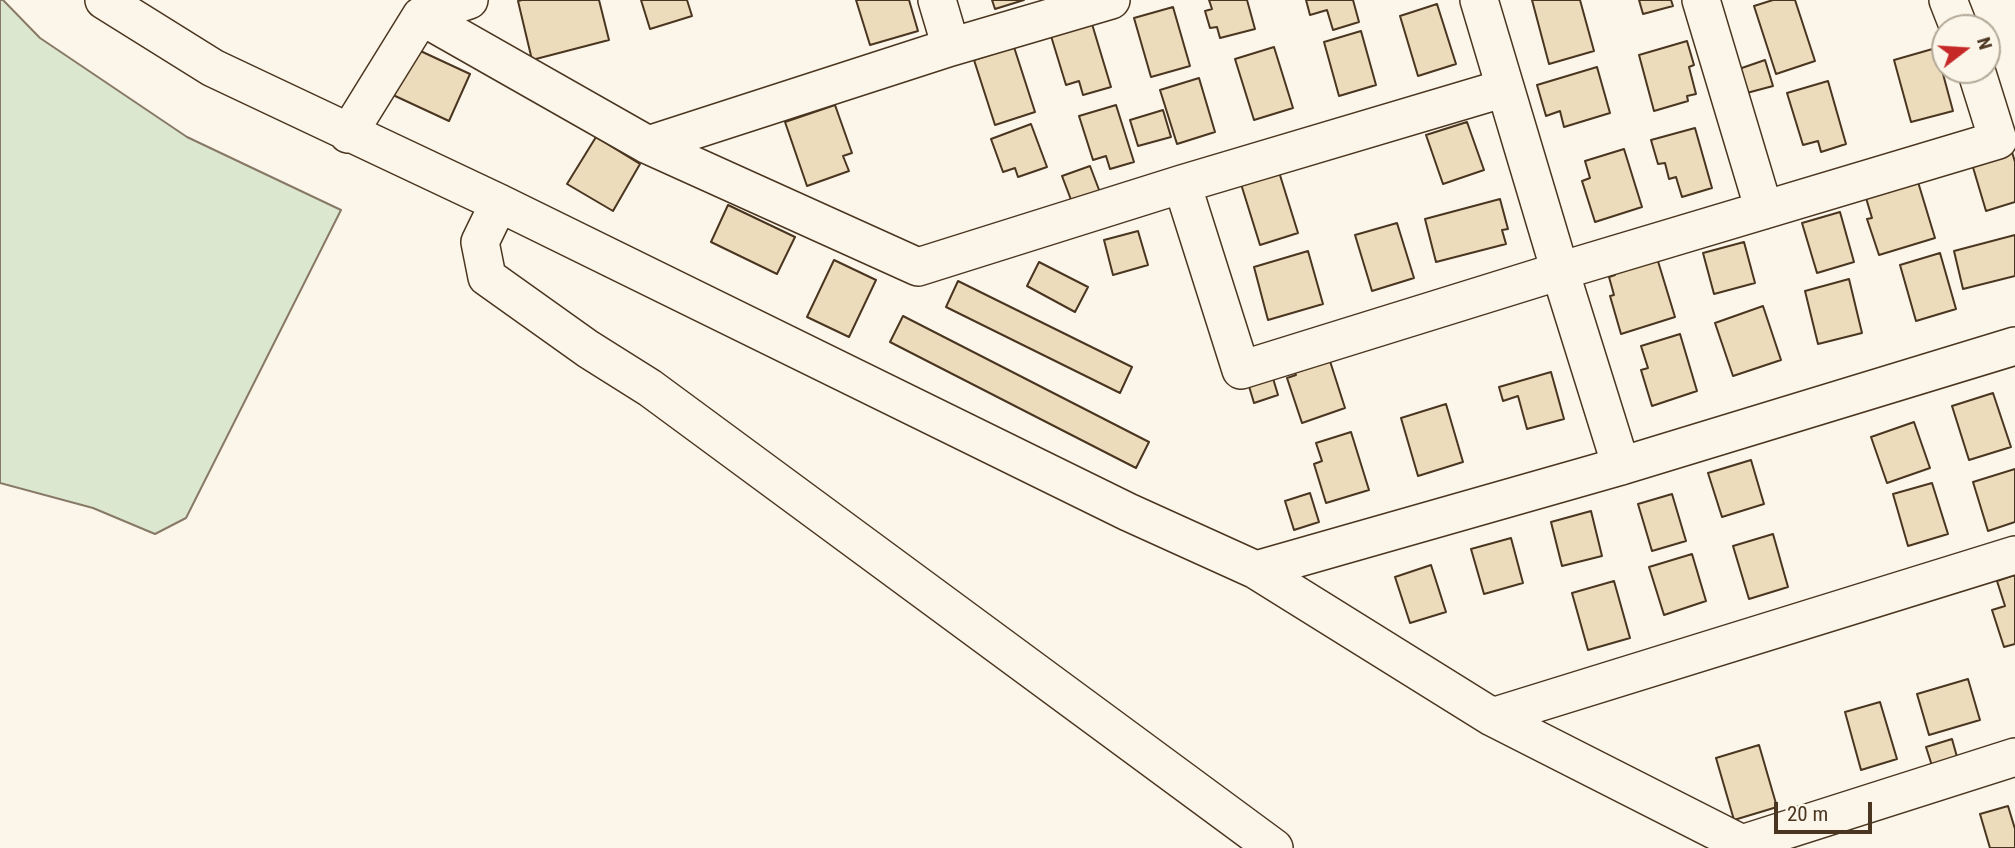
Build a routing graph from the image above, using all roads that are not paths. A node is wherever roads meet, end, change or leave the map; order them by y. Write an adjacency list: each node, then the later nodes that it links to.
1 (104, 0): 11 (street)
2 (469, 0): 7 (street)
3 (937, 0): 8 (street)
4 (1111, 0): 8 (street)
5 (1479, 0): 10 (street)
6 (1701, 0): 15 (street)
7 (421, 16): 11 (street); 12 (street)
8 (951, 47): 12 (street)
9 (1980, 84): 15 (street)
10 (1505, 88): 13 (street); 16 (street)
11 (348, 134): 14 (street)
12 (648, 145): 13 (street)
13 (1182, 184): 16 (street)
14 (499, 203): 20 (street); 24 (street)
15 (1764, 210): 16 (street)
16 (1560, 271): 18 (street)
17 (2015, 346): 18 (street)
18 (1621, 466): 20 (street)
19 (2015, 555): 21 (street)
20 (1256, 570): 21 (street)
21 (1492, 716): 23 (street)
22 (2015, 757): 23 (street)
23 (1746, 846)
24 (1274, 848)

